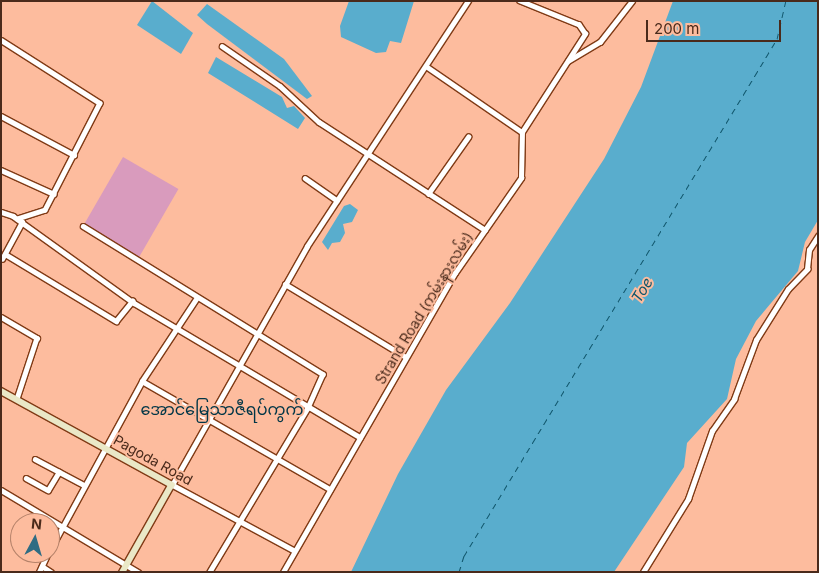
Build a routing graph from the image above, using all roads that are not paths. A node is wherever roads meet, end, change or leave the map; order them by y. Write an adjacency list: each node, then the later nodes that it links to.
1 (468, 1): 7 (street)
2 (520, 1): 6 (street)
3 (632, 1): 6 (street)
4 (1, 40): 11 (street)
5 (222, 46): 12 (street)
6 (567, 62): 9 (street)
7 (426, 66): 9 (street); 12 (street)
8 (1, 116): 11 (street)
9 (522, 132): 22 (street, Strand Road (ကမ်းနားလမ်း))
10 (468, 137): 16 (street)
11 (74, 155): 15 (street)
12 (367, 155): 16 (street); 17 (street)
13 (1, 170): 15 (street)
14 (305, 178): 17 (street)
15 (54, 194): 19 (street)
16 (428, 194): 22 (street)
17 (337, 200): 26 (street)
18 (1, 212): 19 (street)
19 (17, 219): 20 (street)
20 (22, 222): 24 (street); 28 (street)
21 (82, 226): 27 (street)
22 (484, 230): 32 (street, Strand Road (ကမ်းနားလမ်း))
23 (818, 236): 62 (street)
24 (5, 254): 25 (street); 28 (street)
25 (2, 259)
26 (285, 284): 31 (street); 32 (street)
27 (196, 299): 30 (street); 31 (street)
28 (132, 301): 30 (street)
29 (1, 317): 36 (street)
30 (176, 328): 33 (street); 34 (street)
31 (256, 336): 33 (street); 37 (street)
32 (406, 357): 39 (street, Strand Road (ကမ်းနားလမ်း))
33 (238, 367): 37 (street); 38 (street)
34 (142, 381): 38 (street); 40 (street)
35 (1, 391): 36 (main road, Pagoda Road)
36 (16, 399): 40 (main road, Pagoda Road)
37 (308, 408): 39 (street); 42 (street)
38 (209, 420): 42 (street); 46 (street)
39 (360, 437): 48 (street, Strand Road (ကမ်းနားလမ်း))
40 (104, 447): 45 (street); 46 (main road, Pagoda Road)
41 (36, 459): 43 (street)
42 (278, 460): 48 (street); 49 (street)
43 (59, 472): 44 (street); 45 (street)
44 (26, 478)
45 (84, 485): 50 (street)
46 (172, 485): 49 (street, Pagoda Road); 54 (main road)
47 (1, 490): 50 (street)
48 (330, 490): 52 (street, Strand Road (ကမ်းနားလမ်း))
49 (242, 523): 52 (street, Pagoda Road); 60 (street)
50 (62, 525): 51 (street); 54 (street)
51 (60, 529)
52 (294, 551): 61 (street, Strand Road (ကမ်းနားလမ်း))
53 (43, 563): 55 (street)
54 (127, 565): 58 (main road); 59 (street)
55 (42, 566): 56 (street); 57 (street)
56 (39, 572)
57 (51, 572)
58 (123, 572)
59 (138, 572)
60 (210, 572)
61 (283, 572)
62 (643, 572)

